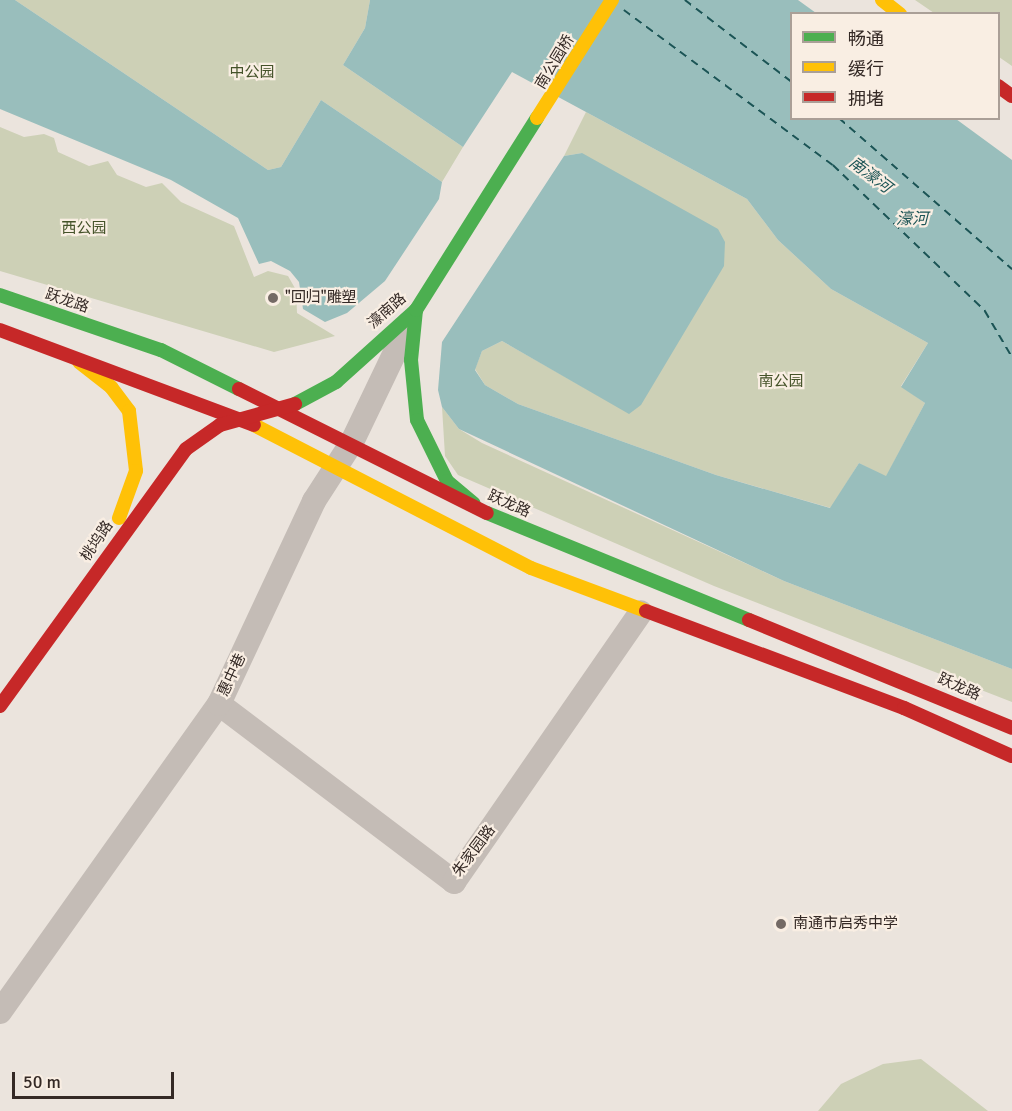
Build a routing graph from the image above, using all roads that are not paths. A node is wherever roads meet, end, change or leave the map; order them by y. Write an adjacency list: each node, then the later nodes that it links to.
1 (612, 0): 6 (main road, 南公园桥)
2 (882, 0): 3 (main road)
3 (897, 12)
4 (1000, 87): 5 (main road)
5 (1012, 96)
6 (527, 141): 8 (main road, 濠南路)
7 (0, 295): 11 (main road, 跃龙路)
8 (416, 310): 11 (main road, 濠南路); 13 (street, 惠中巷); 15 (main road)
9 (0, 330): 10 (main road)
10 (50, 348): 12 (main road); 16 (main road)
11 (285, 410): 12 (main road, 濠南路); 13 (main road, 跃龙路)
12 (242, 419): 14 (main road); 16 (main road, 桃坞路)
13 (351, 442): 14 (street, 惠中巷); 15 (main road, 跃龙路)
14 (332, 470): 17 (main road); 18 (street, 惠中巷)
15 (482, 511): 20 (main road, 跃龙路)
16 (92, 578): 19 (main road, 桃坞路)
17 (641, 612): 18 (street, 朱家园路); 21 (main road)
18 (219, 704): 22 (street, 惠中巷)
19 (0, 706)
20 (1012, 728)
21 (1012, 756)
22 (0, 1012)

